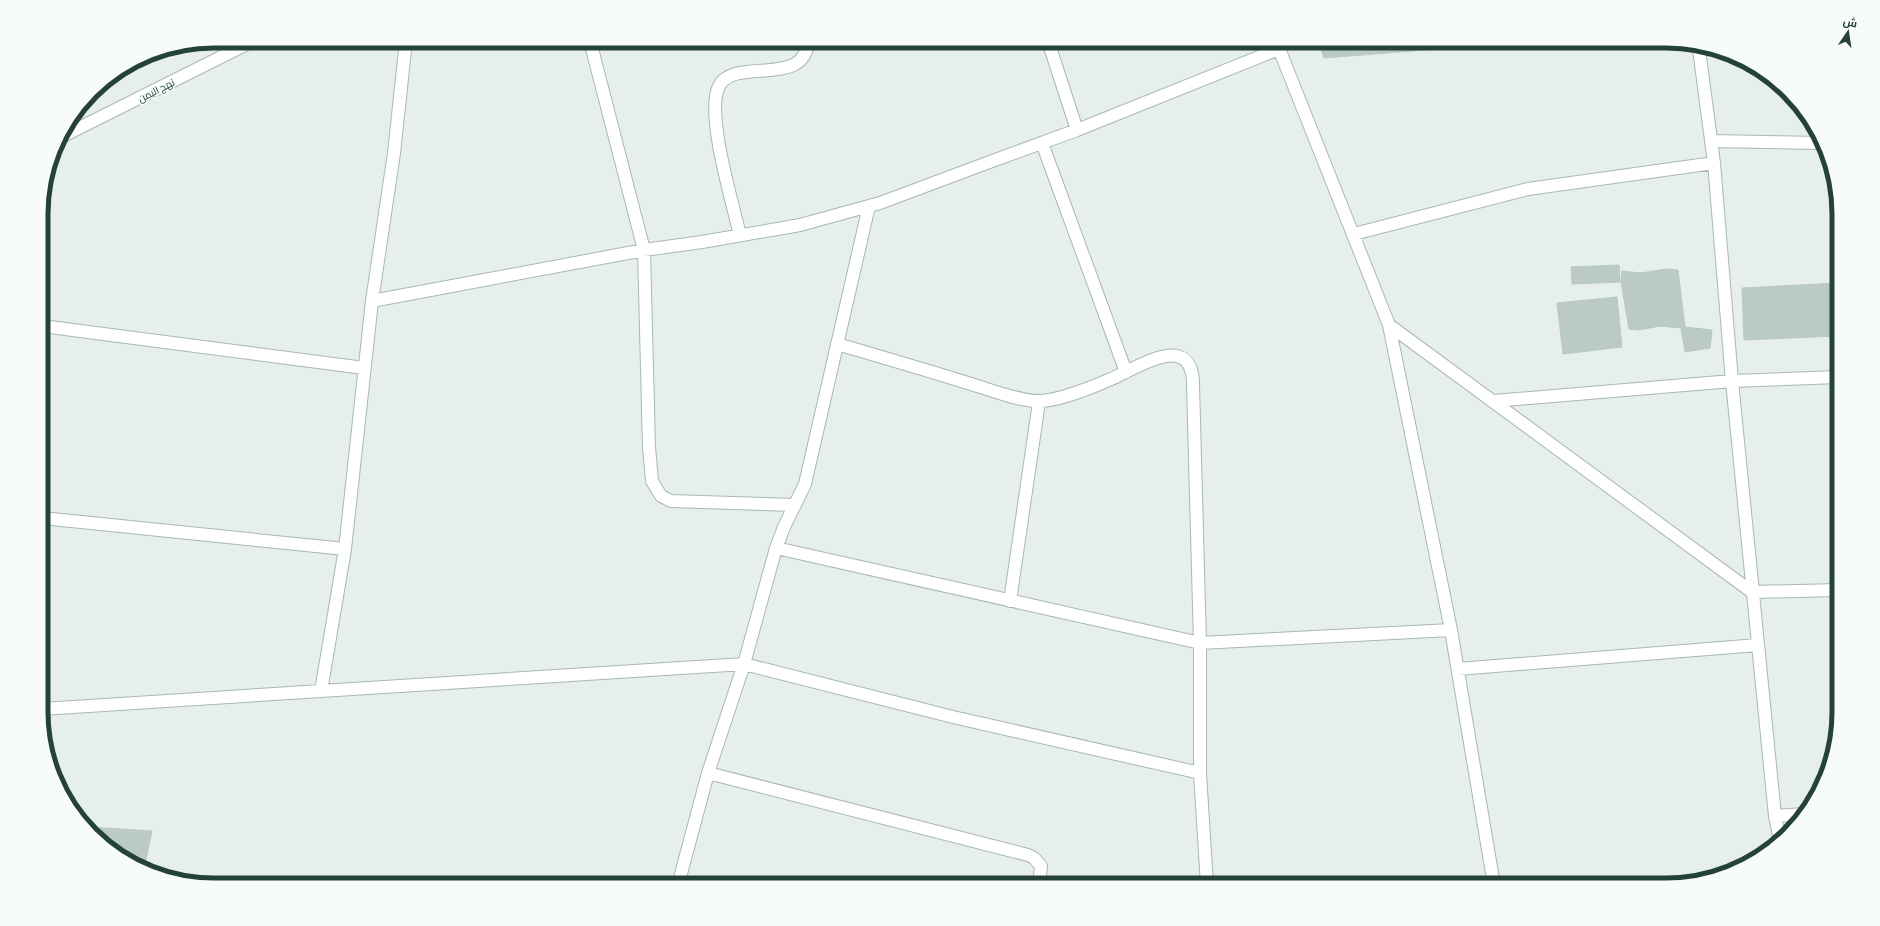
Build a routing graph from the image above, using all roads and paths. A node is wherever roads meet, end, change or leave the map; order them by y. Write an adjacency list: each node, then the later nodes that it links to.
1 (239, 48): 10 (street, نهج اليمن)
2 (405, 48): 19 (street)
3 (592, 48): 18 (street)
4 (806, 48): 17 (street)
5 (1050, 48): 9 (street)
6 (1270, 48): 9 (street)
7 (1278, 48): 16 (street)
8 (1699, 51): 11 (street)
9 (1077, 130): 12 (street)
10 (69, 133)
11 (1711, 142): 13 (street); 14 (street)
12 (1042, 143): 15 (street); 24 (street)
13 (1816, 143)
14 (1714, 164): 16 (street); 26 (street)
15 (869, 206): 17 (street); 22 (street)
16 (1354, 234): 20 (street)
17 (740, 235): 18 (street)
18 (644, 250): 19 (street); 29 (street)
19 (372, 301): 23 (street)
20 (1390, 325): 27 (street); 36 (street)
21 (48, 327): 23 (street)
22 (837, 344): 28 (street); 29 (street)
23 (364, 368): 31 (street)
24 (1126, 372): 28 (street); 37 (street)
25 (1832, 377): 26 (street)
26 (1732, 381): 27 (street); 34 (street)
27 (1493, 401): 34 (street)
28 (1039, 402): 35 (street)
29 (795, 505): 32 (street)
30 (48, 519): 31 (street)
31 (345, 548): 41 (street)
32 (776, 548): 35 (street); 39 (street)
33 (1832, 590): 34 (street)
34 (1752, 592): 38 (street)
35 (1010, 601): 37 (street)
36 (1451, 630): 37 (street); 40 (street)
37 (1200, 643): 44 (street)
38 (1758, 645): 40 (street); 46 (street)
39 (744, 664): 41 (street); 43 (street); 44 (street)
40 (1458, 669): 51 (street)
41 (321, 691): 42 (street)
42 (48, 709)
43 (708, 773): 48 (street); 49 (street)
44 (1200, 773): 50 (street)
45 (1797, 815): 46 (street)
46 (1775, 816): 47 (street)
47 (1779, 833)
48 (681, 878)
49 (1040, 878)
50 (1207, 878)
51 (1493, 878)

